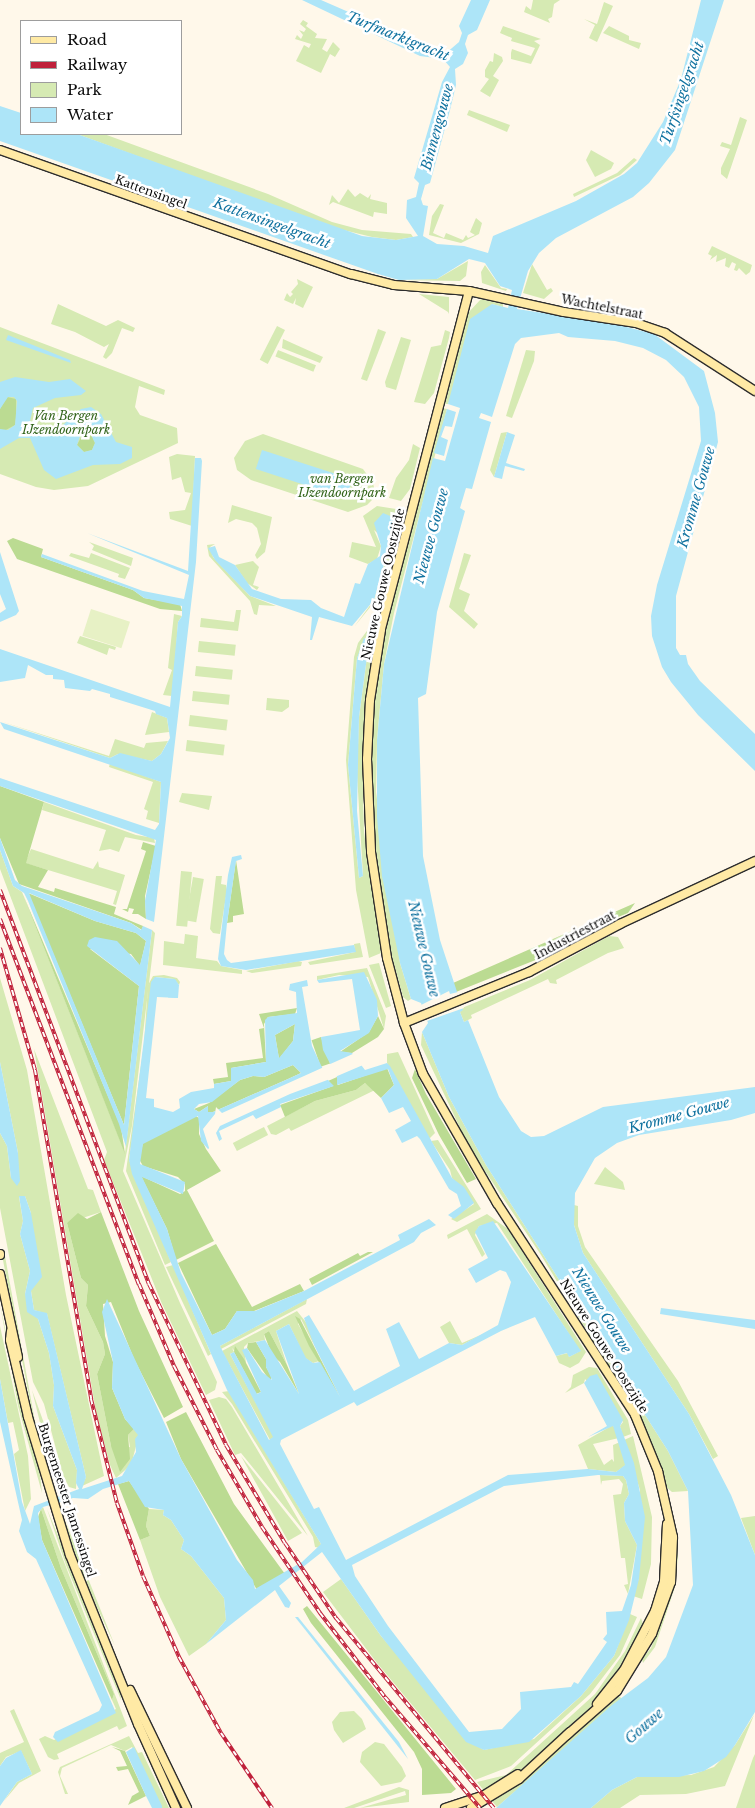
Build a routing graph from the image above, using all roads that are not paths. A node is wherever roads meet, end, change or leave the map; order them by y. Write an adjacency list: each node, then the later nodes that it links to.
1 (0, 150): 2 (main road, Kattensingel)
2 (469, 291): 3 (main road, Kattensingel); 6 (main road, Nieuwe Gouwe Oostzijde)
3 (510, 299): 4 (main road, Wachtelstraat)
4 (753, 390)
5 (755, 861): 6 (main road, Industriestraat)
6 (404, 1023): 9 (main road, Nieuwe Gouwe Oostzijde)
7 (0, 1274): 8 (main road, Burgemeester Jamessingel)
8 (113, 1657): 10 (main road, Burgemeester Jamessingel); 11 (main road, Burgemeester Jamessingel)
9 (538, 1760): 12 (main road, Nieuwe Gouwe Oostzijde); 13 (main road, Nieuwe Gouwe Oostzijde)
10 (176, 1808)
11 (187, 1808)
12 (445, 1808)
13 (472, 1808)

